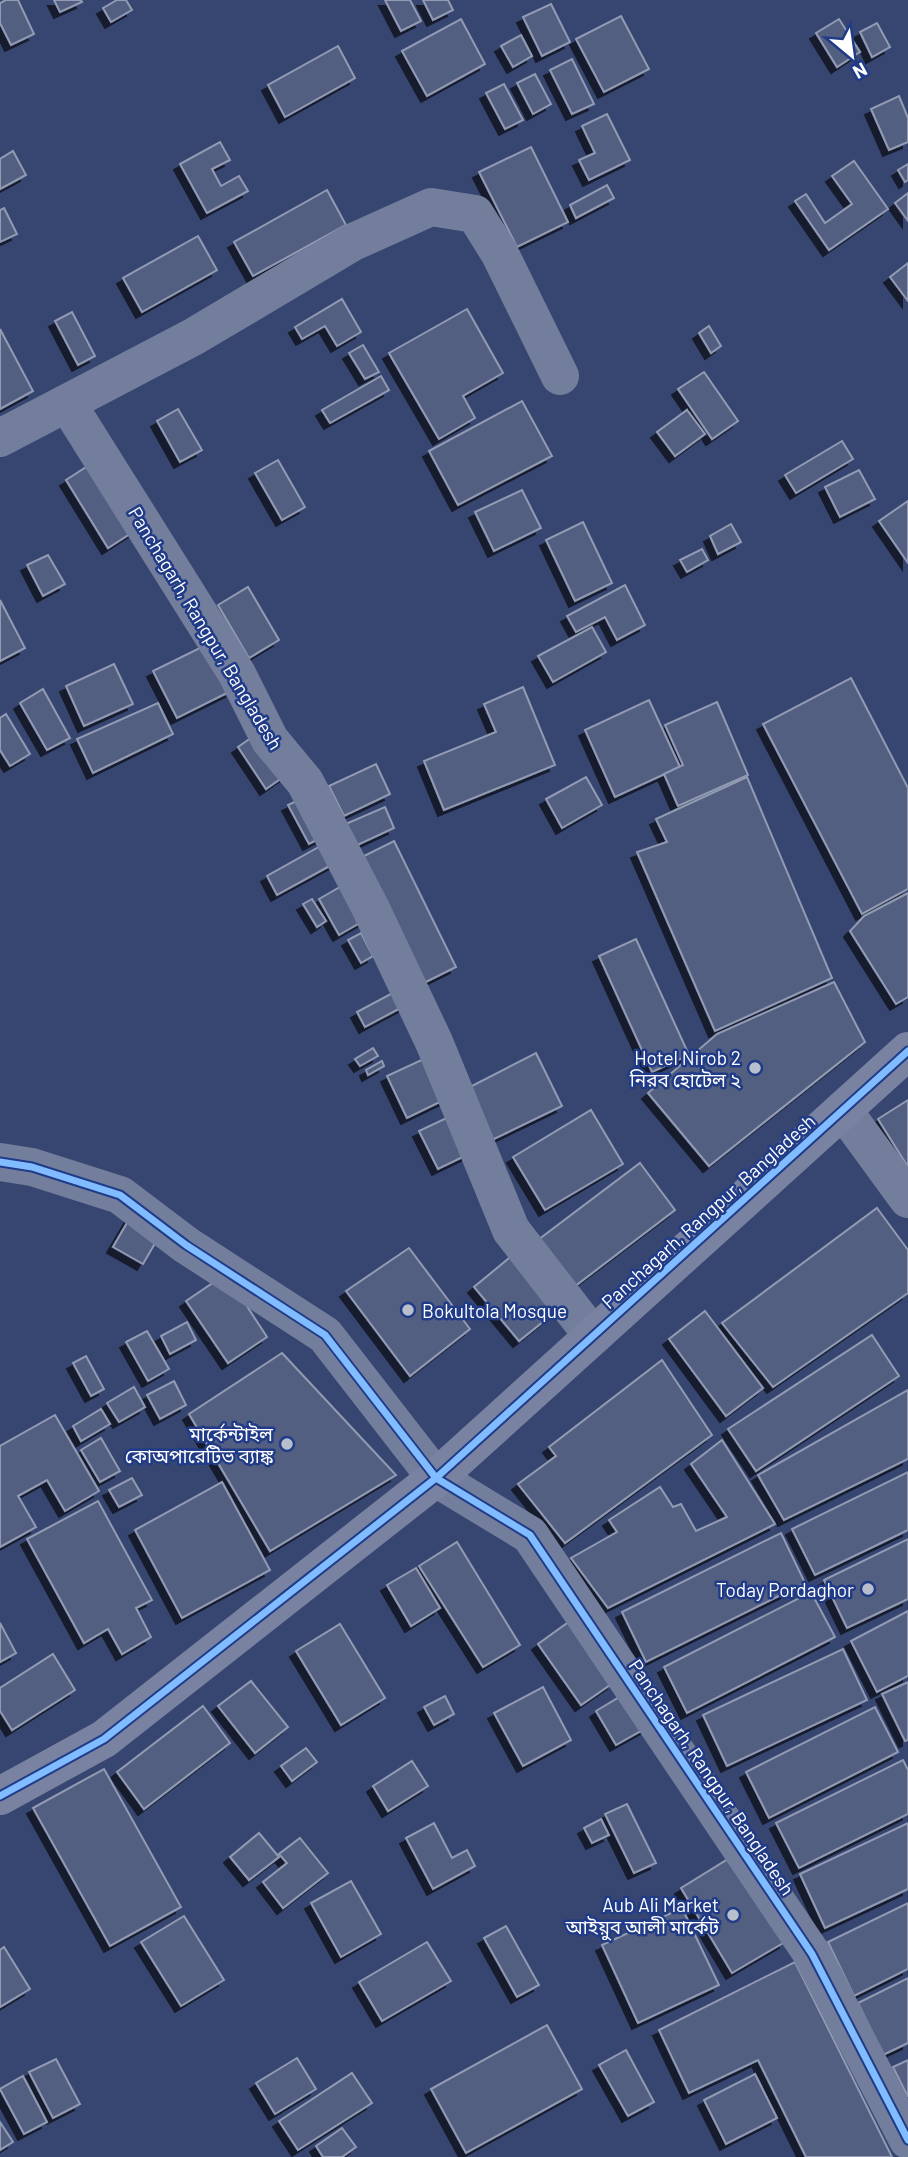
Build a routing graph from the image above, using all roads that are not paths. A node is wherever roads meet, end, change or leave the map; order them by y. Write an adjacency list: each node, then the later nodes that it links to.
1 (561, 376): 2 (street)
2 (67, 403): 3 (street); 8 (street, Panchagarh, Rangpur, Bangladesh)
3 (0, 438)
4 (908, 1051): 5 (street, Panchagarh, Rangpur, Bangladesh)
5 (843, 1110): 7 (street); 8 (street, Panchagarh, Rangpur, Bangladesh)
6 (0, 1162): 9 (street, Panchagarh, Rangpur, Bangladesh)
7 (908, 1199)
8 (593, 1336): 9 (street, Panchagarh, Rangpur, Bangladesh)
9 (436, 1478): 10 (street, Panchagarh, Rangpur, Bangladesh); 11 (street, Panchagarh, Rangpur, Bangladesh)
10 (0, 1796)
11 (908, 2140)

